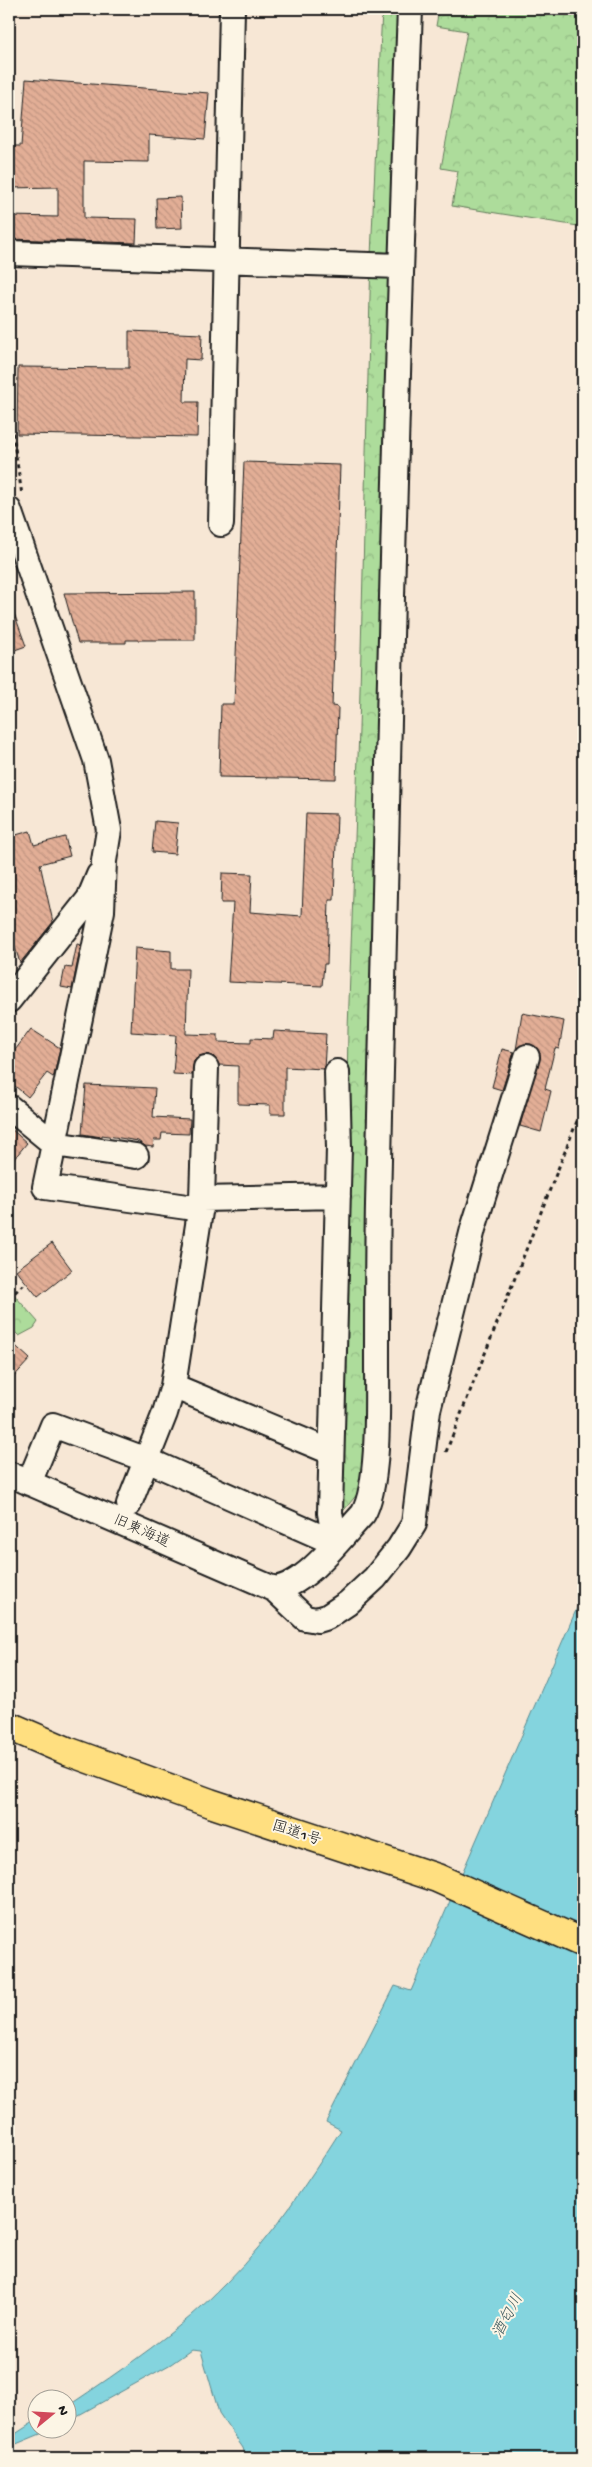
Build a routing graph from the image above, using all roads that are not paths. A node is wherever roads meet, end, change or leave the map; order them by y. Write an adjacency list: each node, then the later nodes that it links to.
1 (226, 9): 2 (street)
2 (232, 9): 5 (street)
3 (410, 9): 6 (street)
4 (9, 253): 5 (street)
5 (225, 261): 6 (street); 8 (street)
6 (400, 266): 24 (street)
7 (16, 505): 9 (street)
8 (221, 524)
9 (104, 862): 10 (street); 15 (street)
10 (9, 1000)
11 (527, 1057): 25 (street, 旧東海道)
12 (206, 1068): 18 (street)
13 (337, 1072): 17 (street)
14 (9, 1107): 15 (street)
15 (54, 1144): 16 (street); 18 (street)
16 (136, 1156)
17 (338, 1196): 18 (street); 20 (street)
18 (201, 1204): 19 (street)
19 (173, 1386): 20 (street); 21 (street)
20 (331, 1452): 24 (street)
21 (147, 1460): 22 (street); 23 (street); 24 (street)
22 (19, 1478): 25 (street, 旧東海道)
23 (129, 1504)
24 (335, 1543): 25 (street)
25 (274, 1589)
26 (9, 1726): 27 (highway, 国道1号)
27 (583, 1943)

